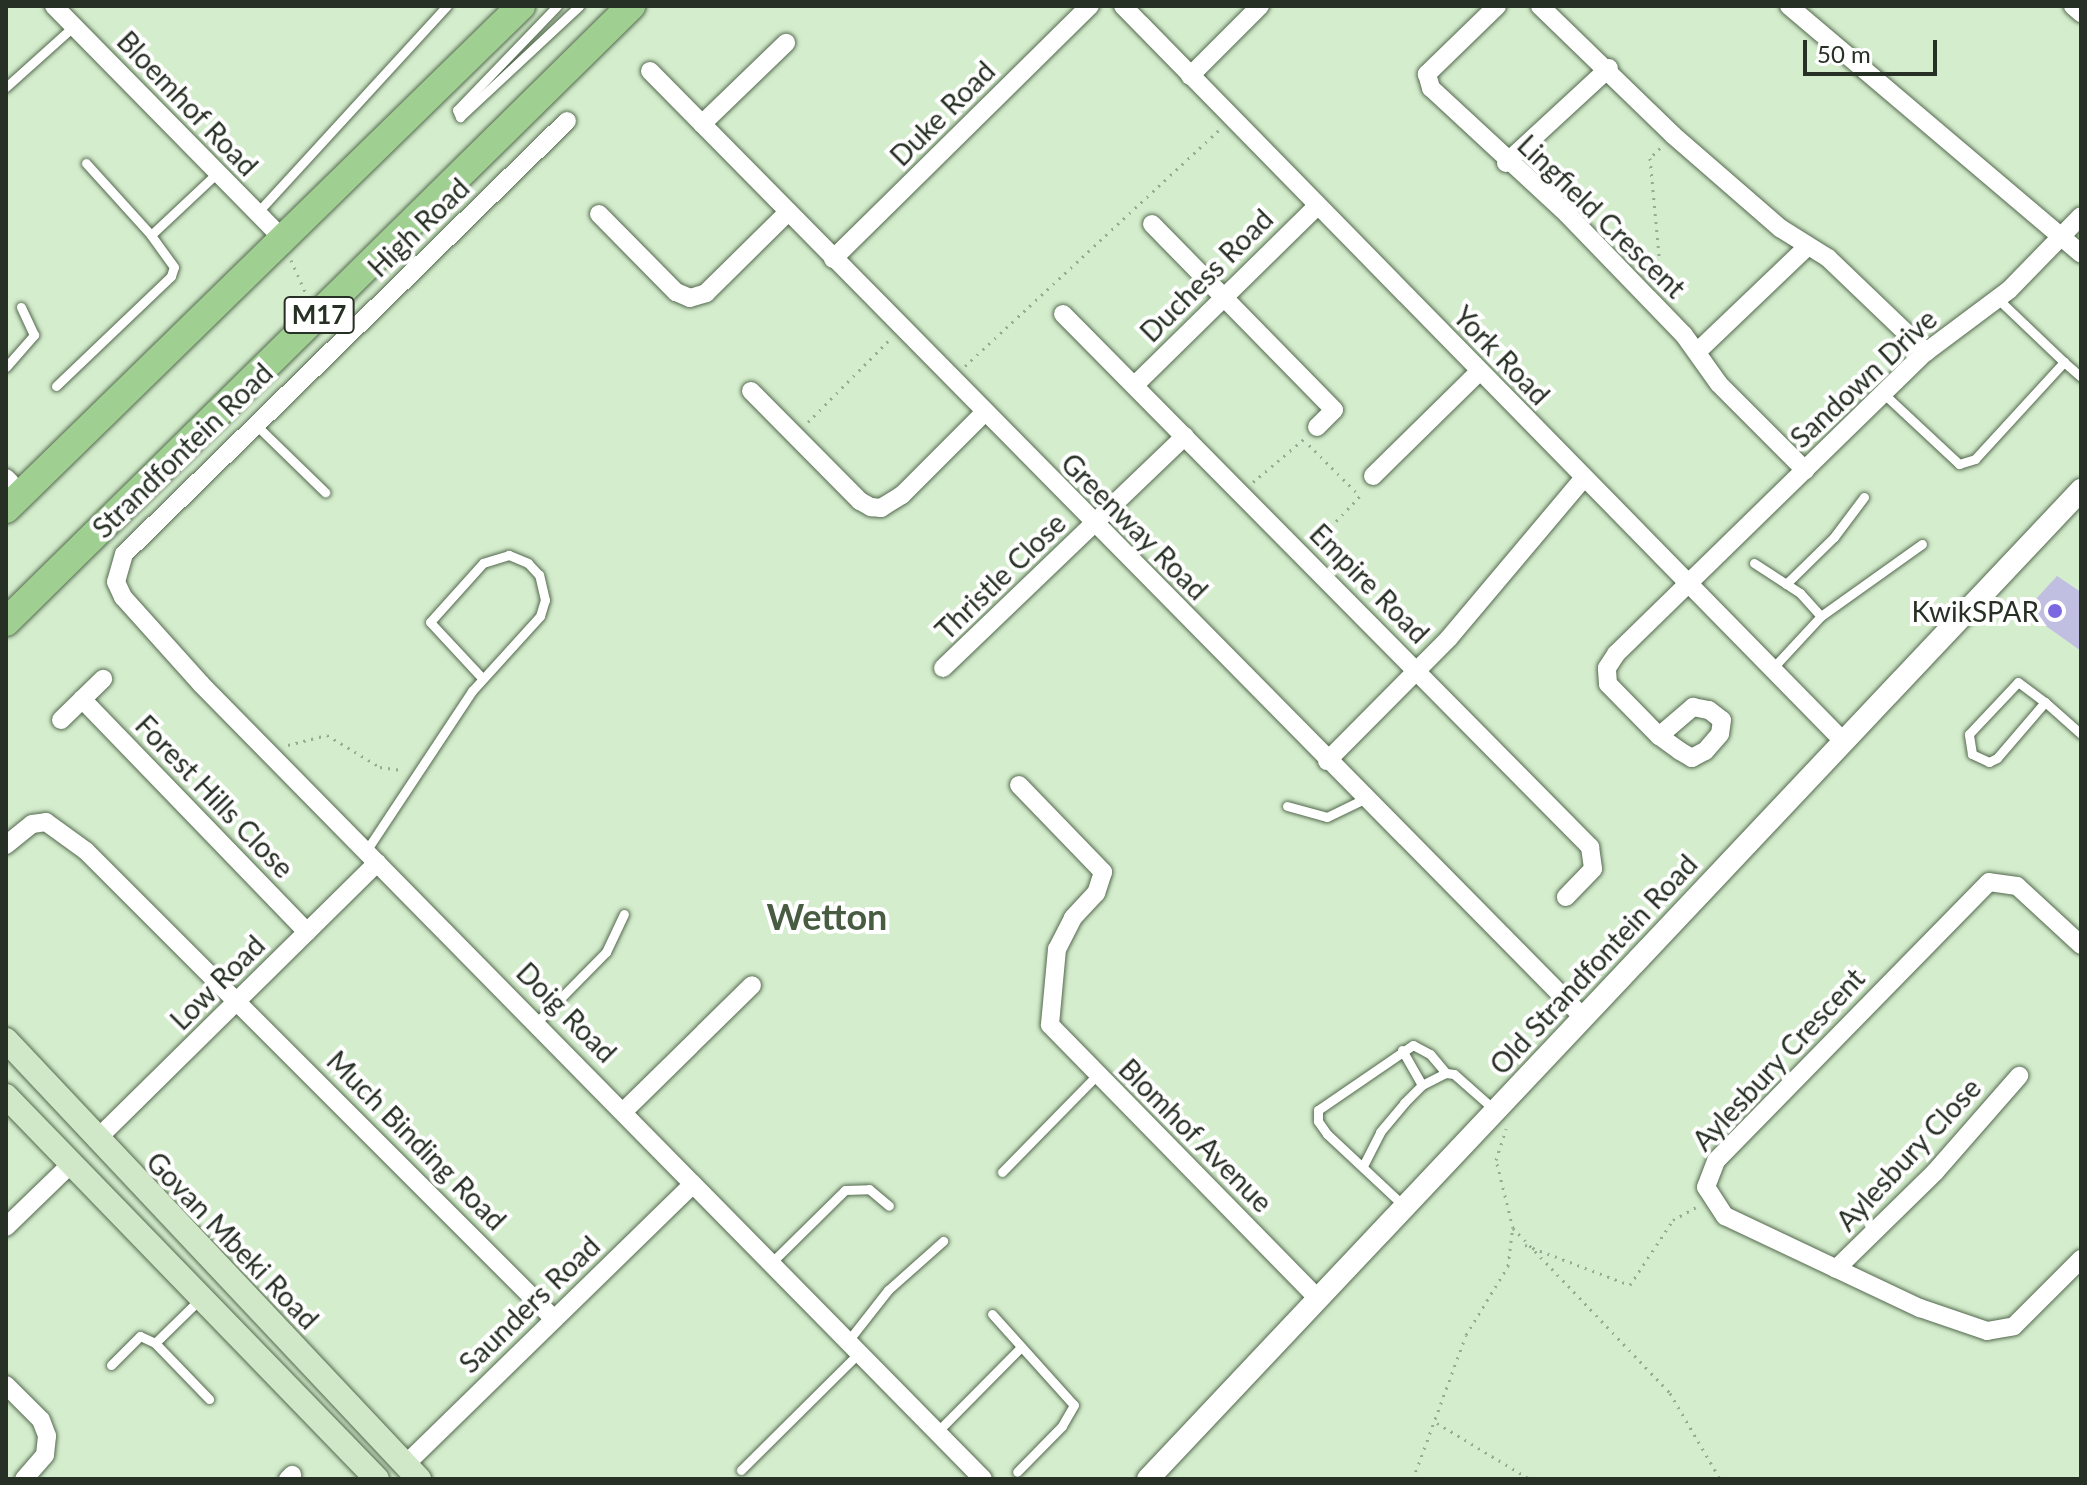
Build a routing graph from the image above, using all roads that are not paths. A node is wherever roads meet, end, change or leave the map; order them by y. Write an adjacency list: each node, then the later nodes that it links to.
1 (54, 6): 15 (street, Bloemhof Road)
2 (447, 6): 27 (lane)
3 (521, 6): 33 (main road, M17)
4 (557, 6): 5 (lane)
5 (579, 6)
6 (631, 6): 70 (main road, Strandfontein Road / M17)
7 (1090, 6): 37 (street, Duke Road)
8 (1123, 6): 19 (street, York Road)
9 (1260, 6): 19 (street)
10 (1497, 6): 24 (street, Lingfield Crescent)
11 (1540, 6): 17 (street)
12 (1789, 6): 34 (street)
13 (2073, 6): 14 (street)
14 (2081, 13)
15 (74, 26): 20 (lane); 25 (street, Bloemhof Road)
16 (786, 43): 22 (street)
17 (1609, 68): 24 (street); 35 (street)
18 (650, 71): 22 (street, Greenway Road)
19 (1190, 76): 26 (street, York Road)
20 (6, 87)
21 (567, 121): 53 (street, High Road)
22 (702, 124): 28 (street, Greenway Road)
23 (86, 163): 32 (lane)
24 (1506, 163): 42 (street, Lingfield Crescent)
25 (217, 173): 27 (street, Bloemhof Road); 32 (lane)
26 (1317, 206): 38 (street, Duchess Road); 46 (street, York Road)
27 (257, 213): 33 (street, Bloemhof Road)
28 (787, 213): 29 (street); 37 (street, Greenway Road)
29 (599, 214)
30 (2081, 216): 34 (street, Sandown Drive)
31 (1152, 224): 38 (street)
32 (151, 235): 49 (lane)
33 (282, 238): 59 (main road, M17)
34 (2062, 238): 36 (street); 39 (street, Sandown Drive)
35 (1807, 247): 42 (street); 43 (street)
36 (2081, 254)
37 (833, 259): 52 (street, Greenway Road)
38 (1224, 297): 48 (street, Duchess Road); 54 (street)
39 (1998, 299): 43 (street, Sandown Drive); 44 (lane)
40 (21, 307): 45 (lane)
41 (1063, 314): 48 (street, Empire Road)
42 (1698, 351): 56 (street, Lingfield Crescent)
43 (1926, 352): 51 (street, Sandown Drive)
44 (2064, 362): 47 (lane); 51 (lane)
45 (6, 367)
46 (1479, 372): 57 (street); 58 (street, York Road)
47 (2081, 377)
48 (1135, 385): 55 (street, Empire Road)
49 (56, 386)
50 (751, 391): 52 (street)
51 (1884, 394): 56 (street, Sandown Drive)
52 (984, 413): 63 (street, Greenway Road)
53 (255, 424): 60 (lane); 66 (street, High Road)
54 (1310, 433)
55 (1185, 436): 63 (street, Thristle Close); 72 (street, Empire Road)
56 (1805, 470): 68 (street, Sandown Drive)
57 (1373, 476)
58 (1583, 479): 68 (street, York Road); 72 (street)
59 (7, 490)
60 (325, 492)
61 (1864, 497): 67 (lane)
62 (2079, 497): 81 (street, Old Strandfontein Road)
63 (1094, 525): 71 (street, Thristle Close); 82 (street, Greenway Road)
64 (1922, 544): 69 (lane)
65 (1754, 563): 67 (lane)
66 (116, 582): 87 (street, Doig Road)
67 (1786, 584): 69 (lane)
68 (1687, 586): 73 (street, York Road); 80 (street, Sandown Drive)
69 (1821, 616): 73 (lane)
70 (6, 622)
71 (943, 668)
72 (1417, 670): 82 (street); 88 (street, Empire Road)
73 (1771, 670): 81 (street, York Road)
74 (482, 678): 74 (lane); 87 (lane)
75 (103, 679): 76 (street)
76 (82, 699): 78 (street); 90 (street, Forest Hills Close)
77 (2045, 702): 77 (lane); 79 (lane)
78 (61, 720)
79 (2081, 734)
80 (1659, 736)
81 (1843, 741): 94 (street, Old Strandfontein Road)
82 (1327, 761): 84 (street, Greenway Road)
83 (1019, 785): 99 (street, Blomhof Avenue)
84 (1364, 799): 85 (lane); 94 (street, Greenway Road)
85 (1287, 806)
86 (6, 845): 93 (street, Much Binding Road)
87 (371, 857): 90 (street, Low Road); 95 (street, Doig Road)
88 (1566, 897)
89 (624, 914): 95 (lane)
90 (307, 932): 93 (street, Low Road)
91 (2081, 945): 116 (street, Aylesbury Crescent)
92 (752, 985): 103 (street)
93 (238, 1002): 105 (street, Low Road); 120 (street, Much Binding Road)
94 (1584, 1018): 104 (street, Old Strandfontein Road)
95 (538, 1021): 103 (street, Doig Road)
96 (6, 1040): 105 (main road, Govan Mbeki Road)
97 (1402, 1050): 98 (lane); 101 (lane); 107 (lane)
98 (1446, 1073): 101 (lane); 104 (lane)
99 (1097, 1075): 108 (lane); 118 (street, Blomhof Avenue)
100 (2019, 1076): 116 (street, Aylesbury Close)
101 (1422, 1085): 107 (lane)
102 (6, 1096): 106 (main road)
103 (625, 1110): 109 (street, Doig Road)
104 (1502, 1116): 111 (street, Old Strandfontein Road)
105 (96, 1140): 129 (main road, Govan Mbeki Road)
106 (71, 1164): 112 (street); 117 (main road)
107 (1364, 1164): 111 (lane)
108 (1002, 1172)
109 (693, 1184): 115 (street, Doig Road); 120 (street, Saunders Road)
110 (889, 1206): 115 (lane)
111 (1405, 1207): 118 (street, Old Strandfontein Road)
112 (6, 1227)
113 (943, 1241): 122 (lane)
114 (2081, 1259): 116 (street)
115 (771, 1263): 122 (street, Doig Road)
116 (1836, 1269)
117 (201, 1298): 121 (lane); 132 (main road)
118 (1318, 1299): 134 (street, Old Strandfontein Road)
119 (992, 1314): 123 (lane)
120 (554, 1319): 129 (street, Saunders Road)
121 (155, 1343): 124 (lane); 126 (lane)
122 (854, 1347): 127 (street, Doig Road); 128 (lane)
123 (1020, 1348): 127 (lane); 130 (lane)
124 (111, 1365)
125 (6, 1385): 131 (street)
126 (209, 1399)
127 (937, 1432): 133 (street, Doig Road)
128 (741, 1470)
129 (412, 1472)
130 (1017, 1472)
131 (24, 1479)
132 (377, 1479)
133 (983, 1479)
134 (1148, 1479)

